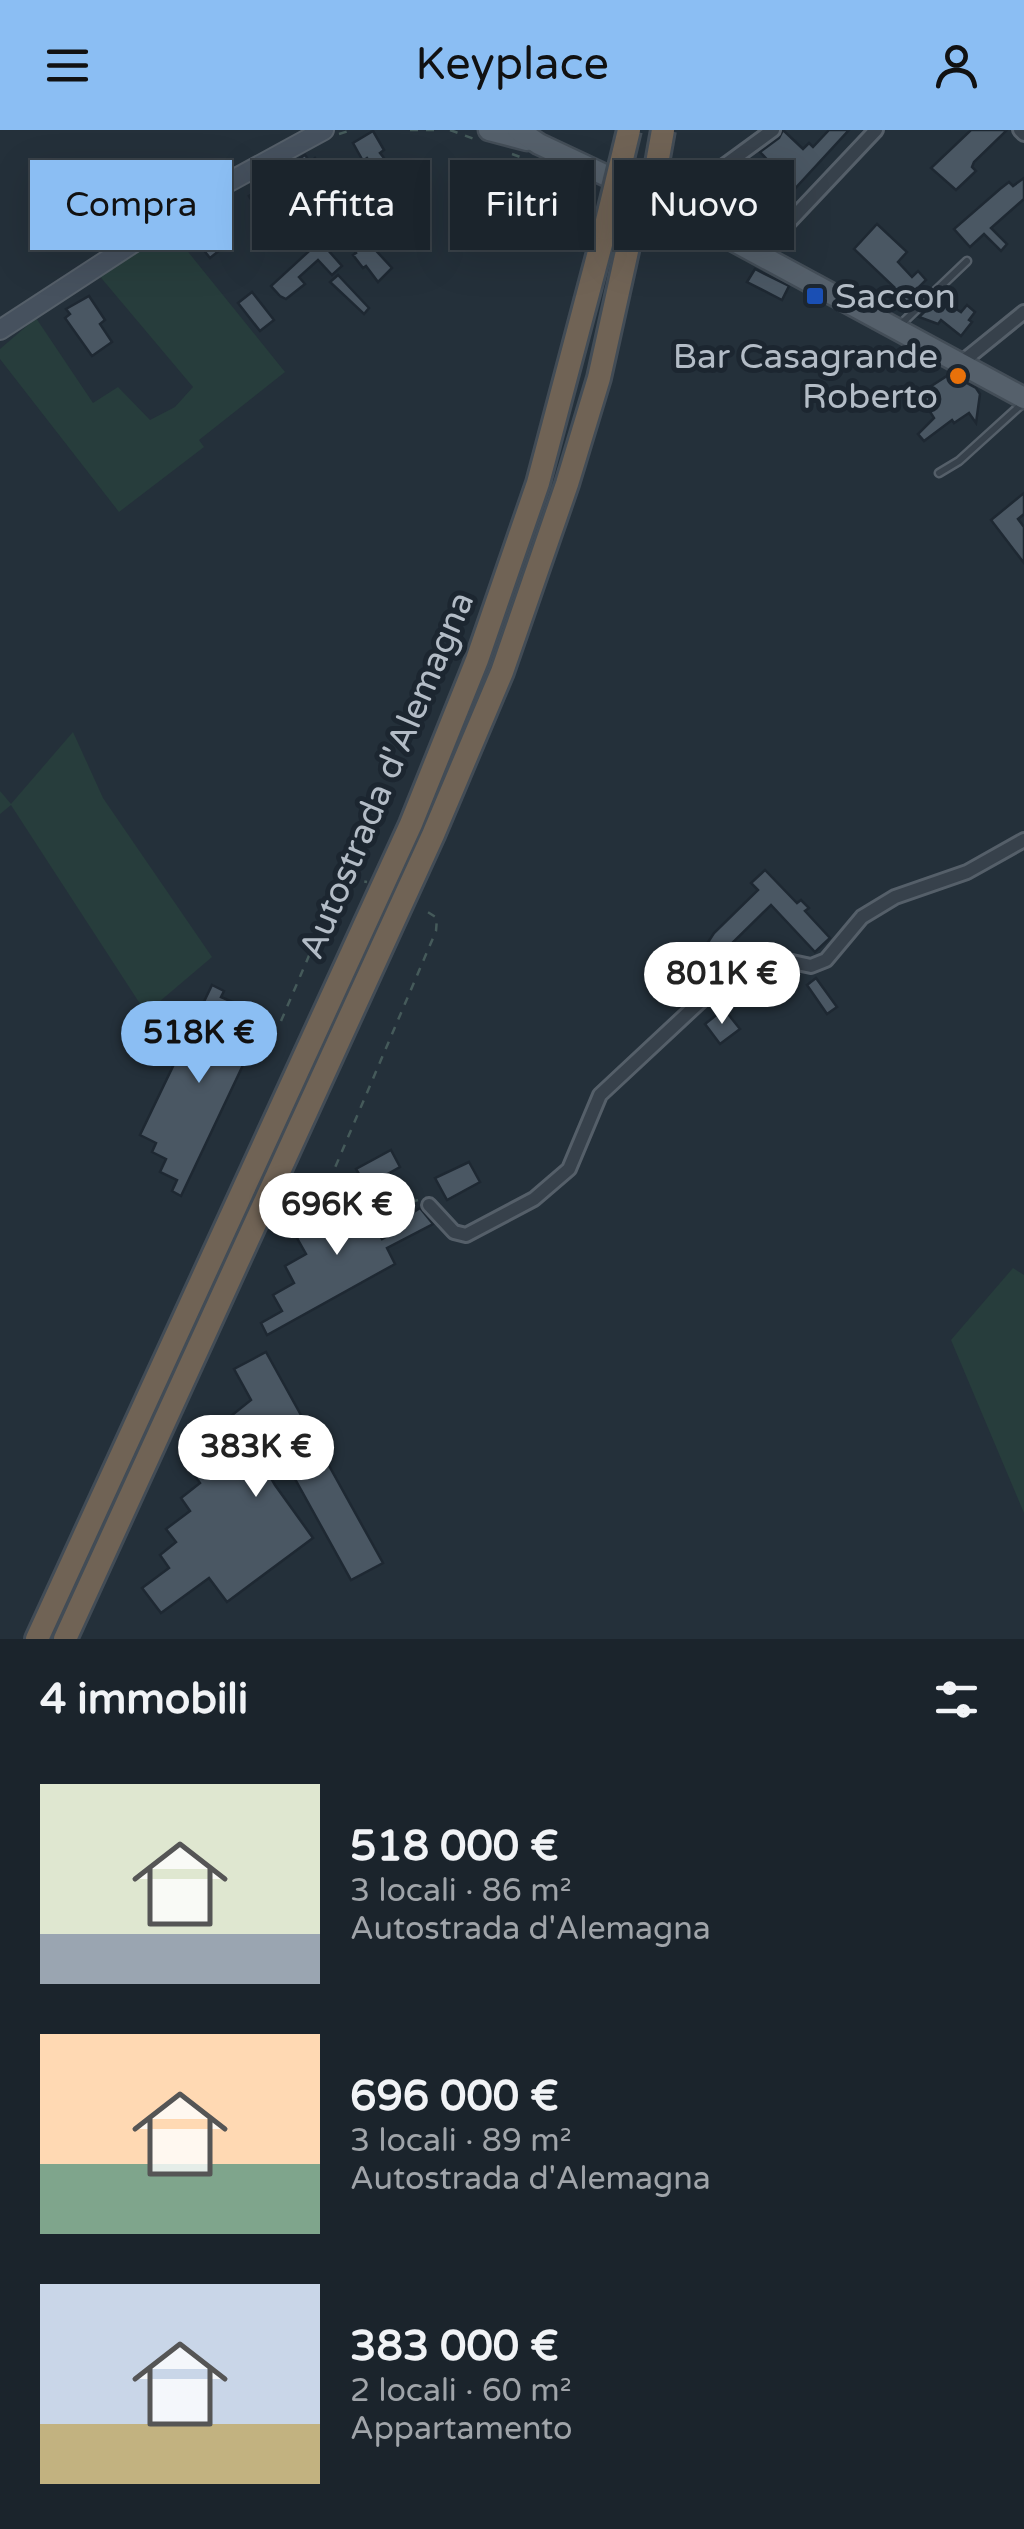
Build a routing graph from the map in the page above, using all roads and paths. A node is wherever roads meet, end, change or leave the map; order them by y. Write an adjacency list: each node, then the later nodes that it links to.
1 (410, 130): 2 (path)
2 (434, 130)
3 (490, 130): 12 (main road)
4 (518, 130): 12 (main road)
5 (613, 130): 17 (highway)
6 (628, 130): 17 (highway, Autostrada d'Alemagna, bridge)
7 (648, 130): 13 (highway)
8 (663, 130): 14 (highway, bridge)
9 (772, 130): 15 (street)
10 (876, 130): 20 (street)
11 (319, 131): 24 (main road)
12 (539, 144): 16 (main road)
13 (645, 160)
14 (656, 160)
15 (731, 160)
16 (614, 180)
17 (602, 225): 33 (highway, Autostrada d'Alemagna)
18 (634, 250): 34 (highway, Autostrada d'Alemagna)
19 (751, 250): 20 (main road)
20 (758, 254): 23 (main road)
21 (967, 261): 23 (lane)
22 (1024, 312): 25 (street)
23 (897, 328): 25 (main road)
24 (0, 330)
25 (960, 362): 26 (main road)
26 (1024, 400): 27 (lane)
27 (939, 474)
28 (1024, 840): 32 (street)
29 (368, 882): 31 (path)
30 (423, 909): 32 (path)
31 (281, 1022)
32 (430, 1206)
33 (37, 1639)
34 (65, 1639)

